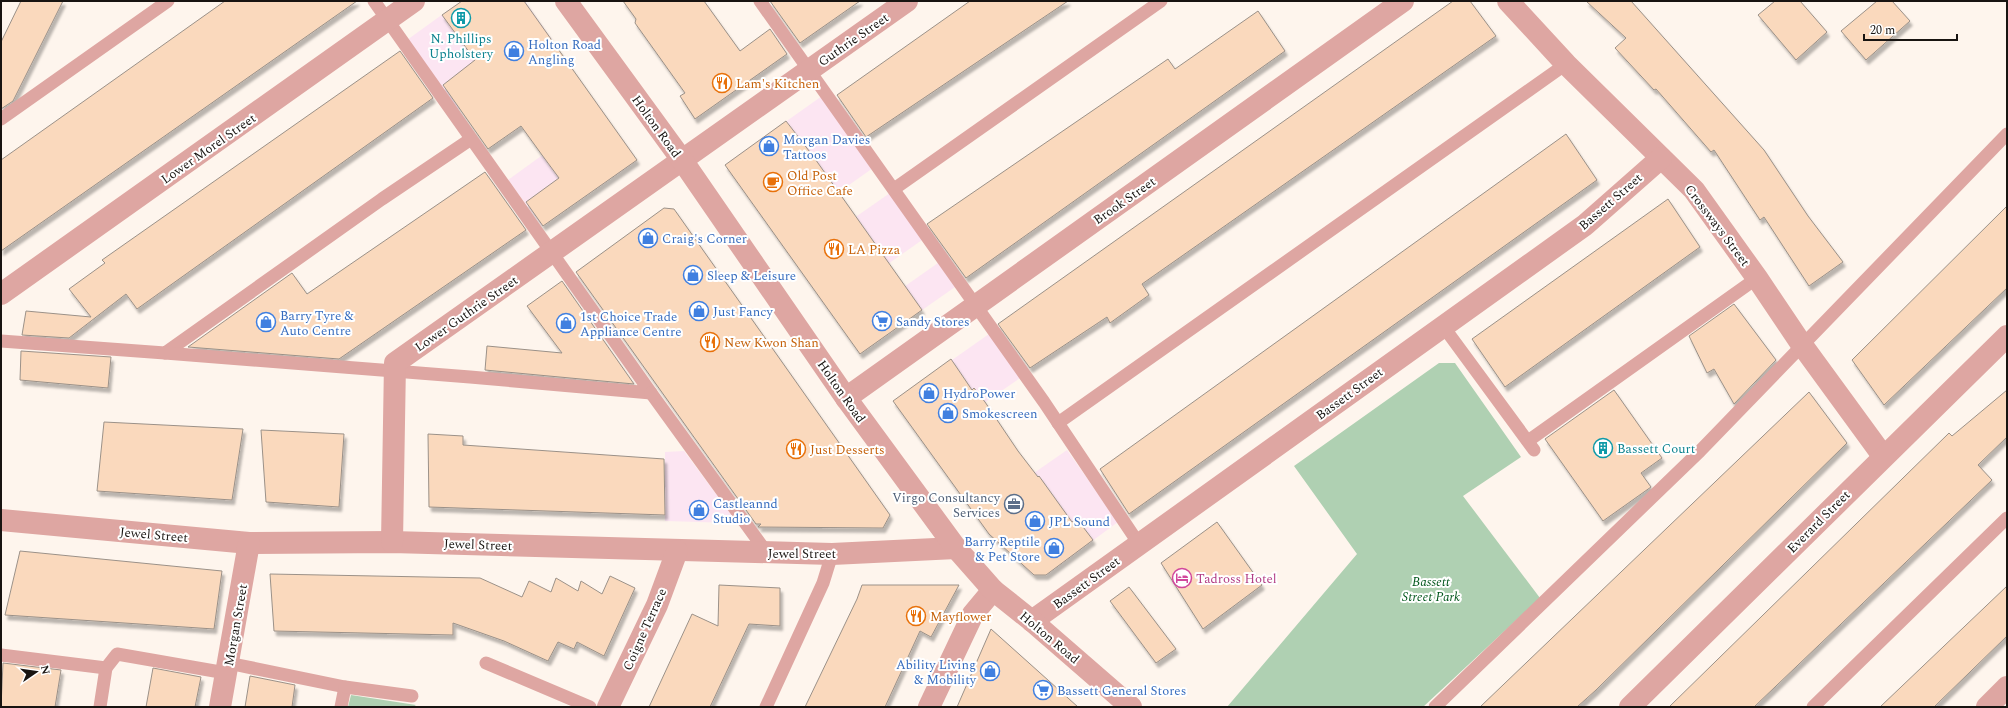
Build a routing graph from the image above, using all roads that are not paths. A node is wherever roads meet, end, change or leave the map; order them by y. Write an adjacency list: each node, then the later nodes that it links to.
1 (168, 1): 13 (lane)
2 (374, 1): 10 (lane)
3 (414, 1): 10 (street, Lower Morel Street)
4 (566, 1): 17 (street, Holton Road)
5 (760, 1): 12 (lane)
6 (908, 1): 12 (street, Guthrie Street)
7 (1161, 1): 18 (lane)
8 (1403, 1): 22 (street, Brook Street)
9 (1508, 1): 11 (street, Crossways Street)
10 (388, 20): 15 (lane); 21 (street, Lower Morel Street)
11 (1566, 64): 16 (street, Crossways Street); 31 (lane)
12 (808, 70): 17 (street, Guthrie Street); 18 (lane)
13 (1, 119)
14 (2007, 134): 26 (lane)
15 (471, 139): 19 (lane); 27 (lane)
16 (1661, 158): 20 (street, Crossways Street); 23 (street, Bassett Street)
17 (682, 160): 19 (street, Lower Guthrie Street); 30 (street, Holton Road)
18 (894, 189): 22 (lane)
19 (551, 253): 28 (street, Lower Guthrie Street); 29 (lane)
20 (1757, 278): 23 (lane); 26 (street, Crossways Street)
21 (1, 294)
22 (975, 306): 30 (street, Brook Street); 31 (lane)
23 (1443, 326): 37 (street, Bassett Street)
24 (2007, 336): 32 (street, Everard Street)
25 (1, 341): 27 (lane)
26 (1802, 346): 32 (street, Crossways Street); 59 (lane)
27 (165, 354): 28 (lane)
28 (394, 371): 29 (lane); 35 (street)
29 (651, 393): 40 (lane)
30 (846, 398): 38 (street, Holton Road)
31 (1058, 423): 37 (lane)
32 (1883, 456): 60 (street, Everard Street)
33 (2007, 518): 61 (lane)
34 (1, 520): 36 (street, Jewel Street)
35 (392, 542): 36 (street, Jewel Street); 39 (street, Jewel Street)
36 (250, 543): 47 (street, Morgan Street)
37 (1139, 544): 43 (street, Bassett Street)
38 (956, 548): 41 (street, Jewel Street); 42 (street, Holton Road)
39 (677, 550): 40 (street, Jewel Street); 55 (street, Coigne Terrace)
40 (767, 553): 41 (street, Jewel Street)
41 (832, 554): 56 (lane)
42 (993, 590): 43 (street, Holton Road); 57 (street)
43 (1032, 621): 58 (street, Holton Road)
44 (1, 655): 46 (lane)
45 (486, 663): 54 (lane)
46 (106, 668): 47 (lane); 51 (lane)
47 (227, 668): 48 (lane); 52 (street, Morgan Street)
48 (345, 687): 50 (lane); 53 (lane)
49 (2007, 687): 62 (street)
50 (412, 696)
51 (100, 707)
52 (220, 707)
53 (341, 707)
54 (590, 707)
55 (608, 707)
56 (766, 707)
57 (929, 707)
58 (1131, 707)
59 (1435, 707)
60 (1630, 707)
61 (1813, 707)
62 (1987, 707)

